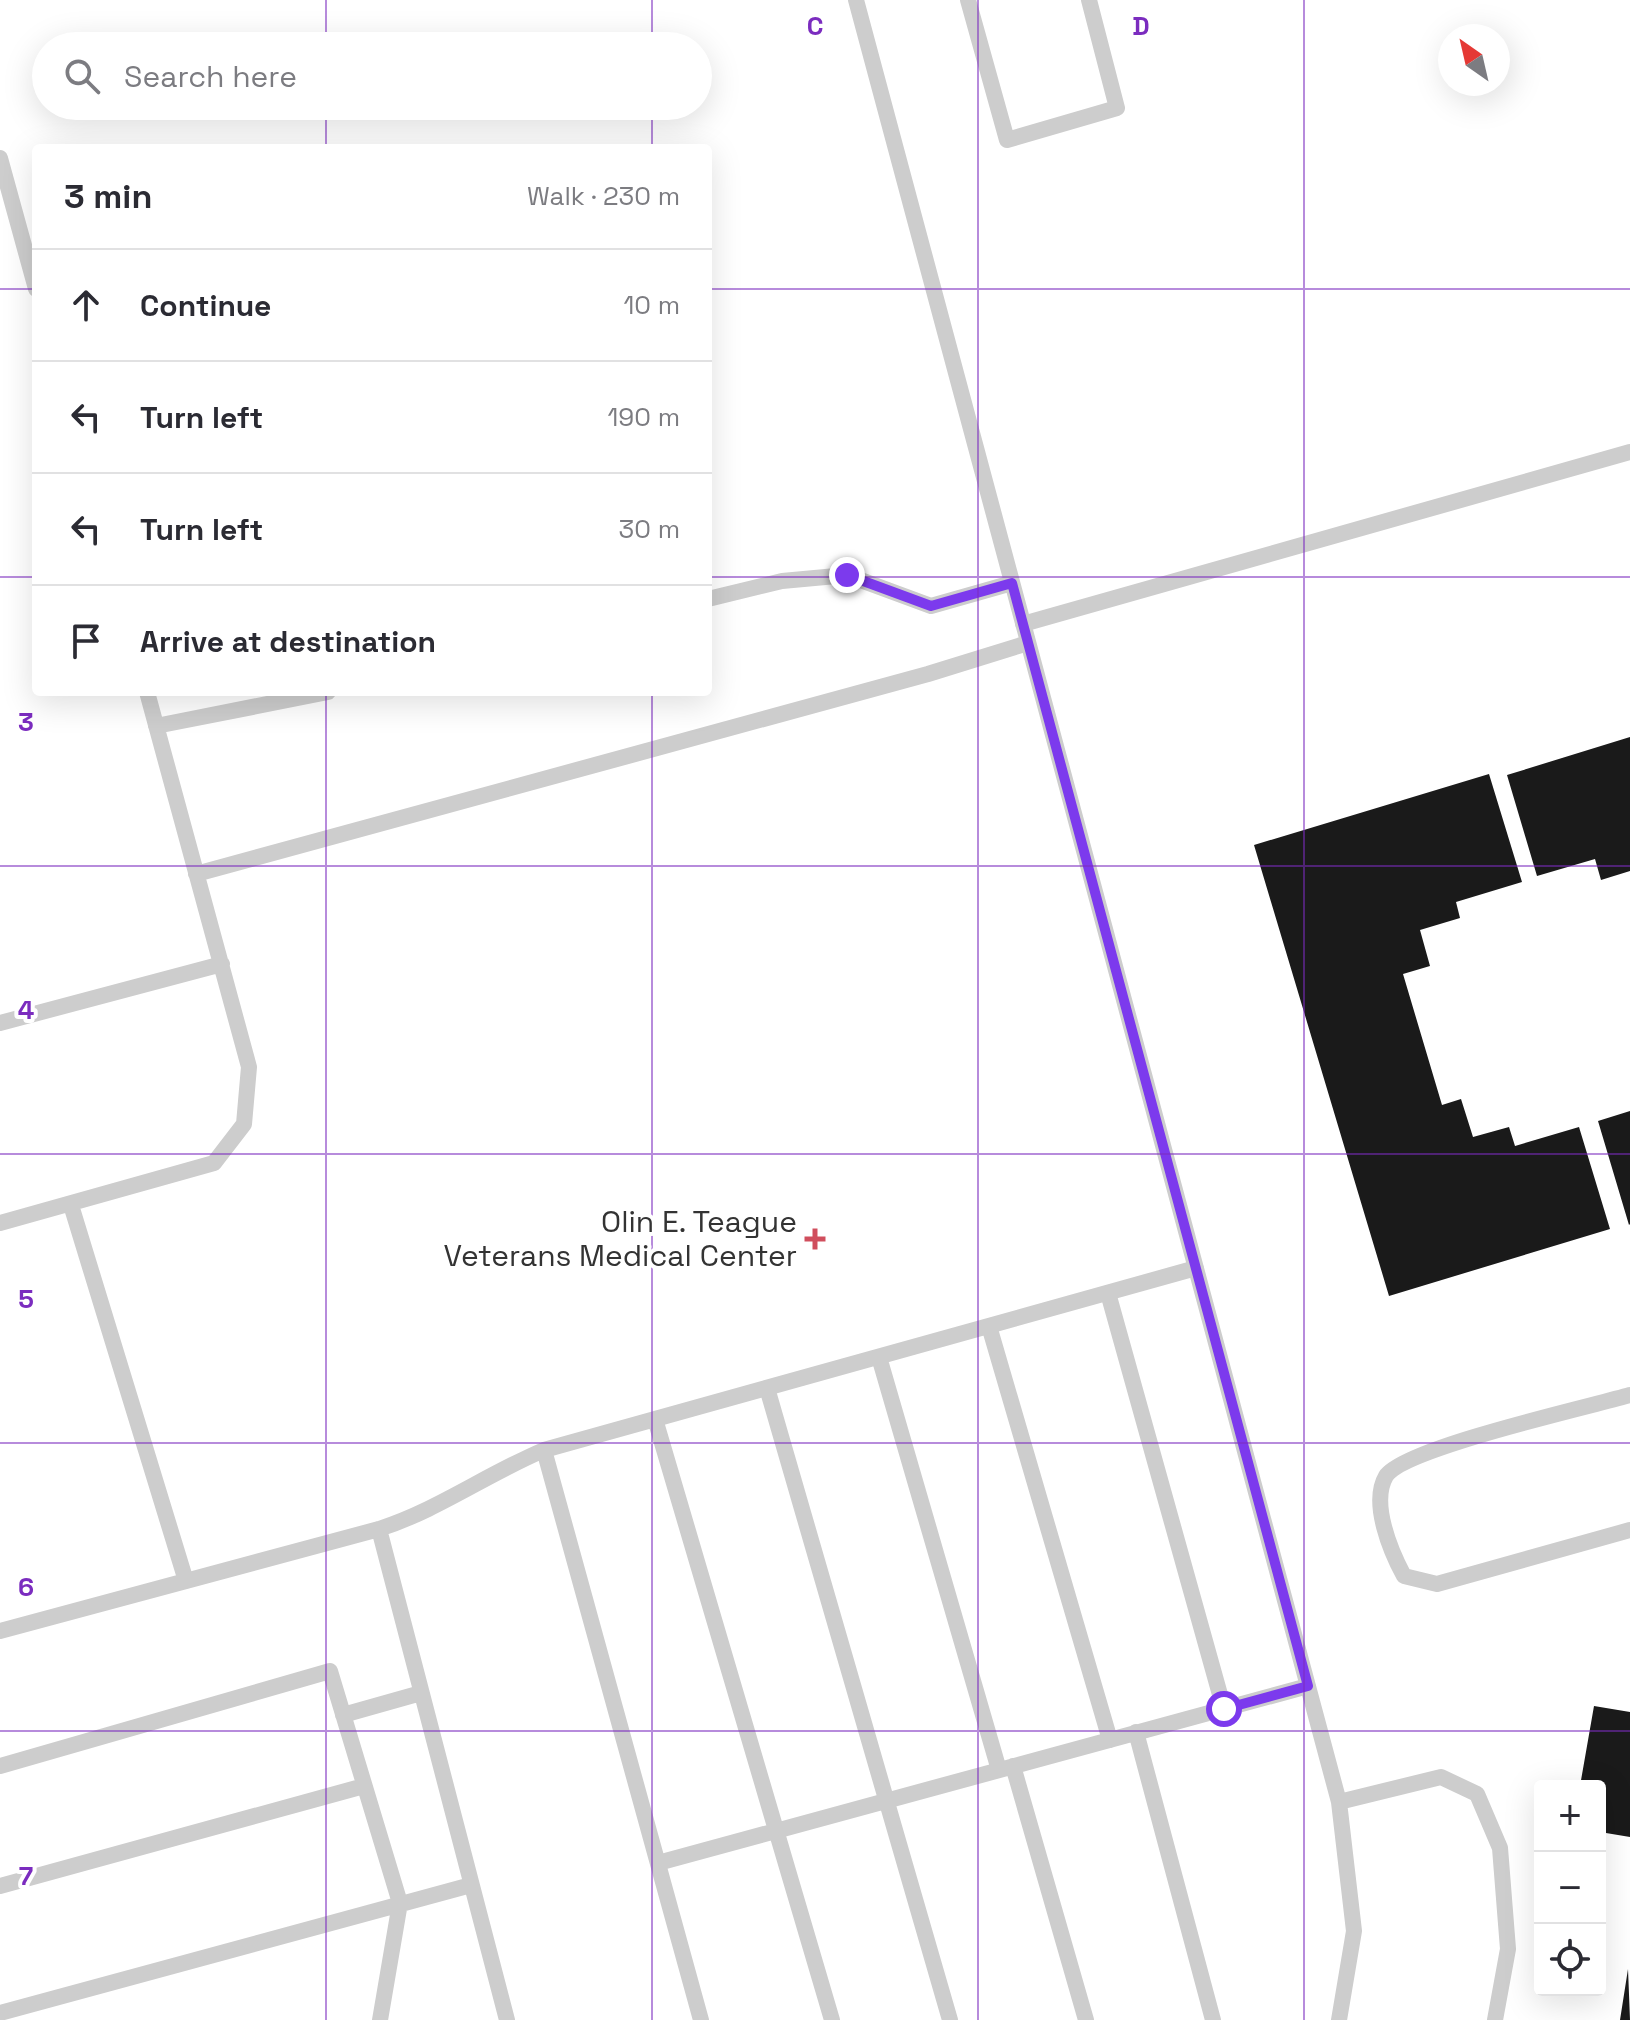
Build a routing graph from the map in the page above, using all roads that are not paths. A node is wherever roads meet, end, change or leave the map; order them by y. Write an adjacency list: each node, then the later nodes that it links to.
1 (856, 0): 7 (lane)
2 (968, 0): 3 (lane)
3 (1089, 0)
4 (0, 158): 5 (lane)
5 (32, 274)
6 (1630, 452): 9 (lane)
7 (1012, 583): 8 (lane); 9 (lane)
8 (712, 598)
9 (1023, 624): 10 (lane)
10 (1028, 643): 14 (lane); 19 (lane)
11 (148, 696): 13 (lane)
12 (308, 696): 13 (lane)
13 (156, 726): 14 (lane)
14 (196, 874): 15 (lane)
15 (222, 964): 16 (lane); 17 (lane)
16 (0, 1023)
17 (71, 1205): 18 (lane); 29 (lane)
18 (0, 1223)
19 (1196, 1268): 20 (lane); 31 (lane)
20 (1108, 1293): 21 (lane); 33 (lane)
21 (989, 1326): 22 (lane); 36 (lane)
22 (879, 1357): 23 (lane); 38 (lane)
23 (767, 1388): 25 (lane); 40 (lane)
24 (1630, 1395): 28 (lane)
25 (655, 1419): 26 (lane); 42 (lane)
26 (544, 1450): 27 (lane); 43 (lane)
27 (379, 1529): 29 (lane); 32 (lane)
28 (1630, 1530)
29 (186, 1581): 30 (lane)
30 (0, 1631)
31 (1308, 1686): 33 (lane); 41 (lane)
32 (421, 1693): 34 (lane); 44 (lane)
33 (1224, 1709): 35 (lane)
34 (343, 1715): 37 (lane); 39 (lane)
35 (1136, 1732): 36 (lane); 54 (lane)
36 (1110, 1740): 38 (lane)
37 (0, 1766)
38 (1006, 1768): 40 (lane); 53 (lane)
39 (364, 1786): 45 (lane); 46 (lane)
40 (887, 1800): 42 (lane); 52 (lane)
41 (1339, 1802): 55 (lane); 56 (lane)
42 (776, 1830): 43 (lane); 51 (lane)
43 (658, 1863): 50 (lane)
44 (471, 1885): 46 (lane); 49 (lane)
45 (0, 1886)
46 (400, 1903): 47 (lane); 48 (lane)
47 (0, 2013)
48 (380, 2020)
49 (507, 2020)
50 (701, 2020)
51 (832, 2020)
52 (950, 2020)
53 (1086, 2020)
54 (1213, 2020)
55 (1339, 2020)
56 (1495, 2020)

